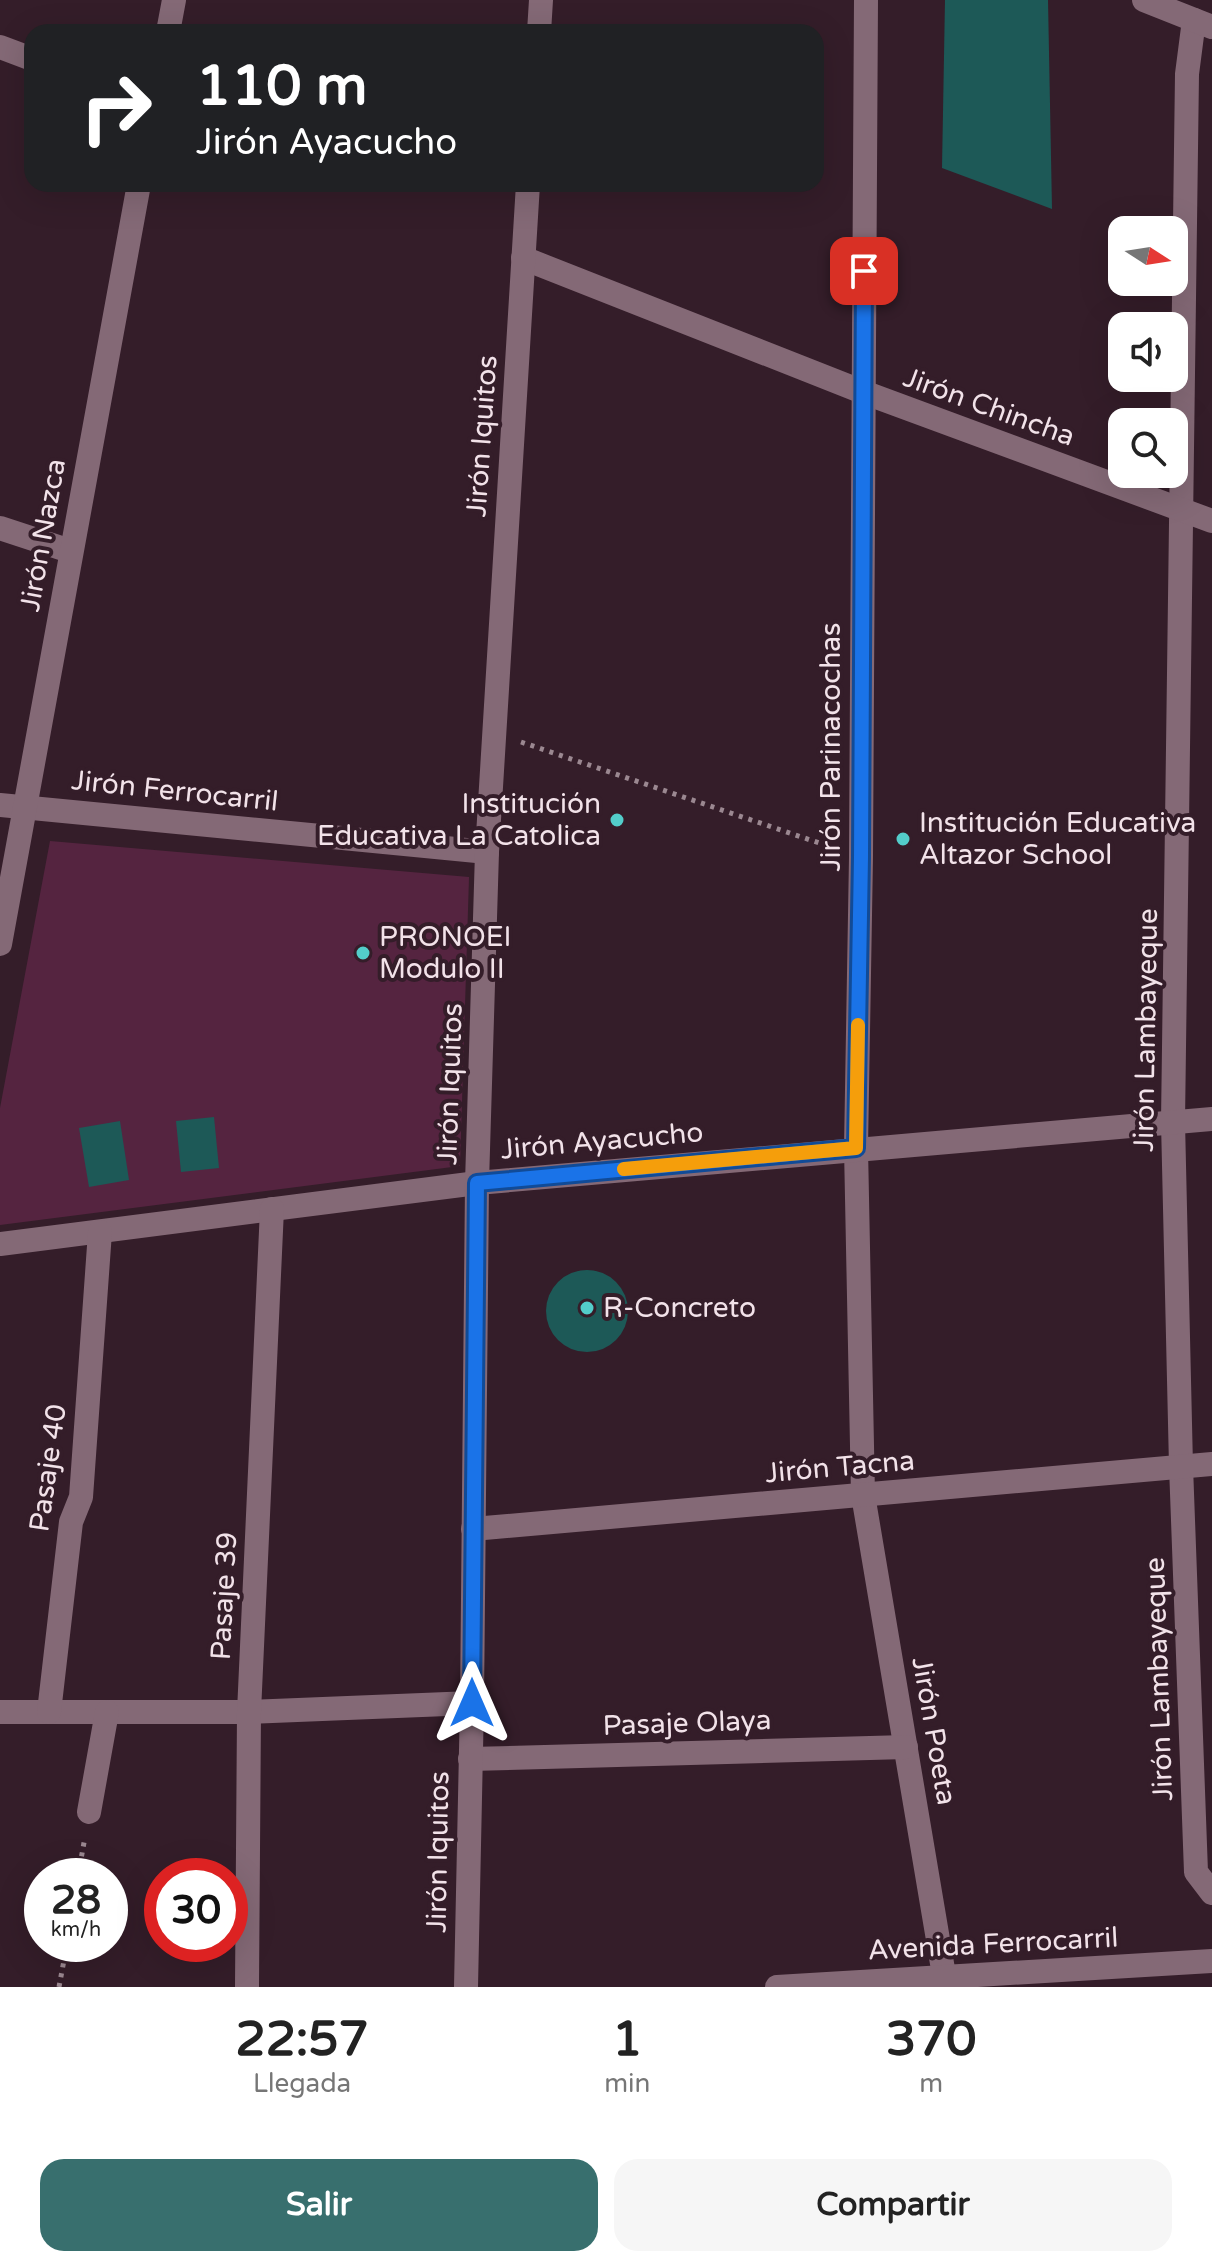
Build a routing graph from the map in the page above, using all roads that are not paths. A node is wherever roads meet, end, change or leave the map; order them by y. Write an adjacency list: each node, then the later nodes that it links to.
1 (174, 0): 5 (street)
2 (541, 0): 6 (street)
3 (866, 0): 13 (street, Jirón Parinacochas)
4 (1144, 0): 7 (street)
5 (170, 24)
6 (540, 24)
7 (1203, 24): 14 (street, Jirón Lambayeque)
8 (0, 47): 9 (street)
9 (24, 56)
10 (137, 192): 17 (street, Jirón Nazca)
11 (527, 192): 12 (street, Jirón Iquitos)
12 (523, 258): 13 (street, Jirón Chincha); 19 (street, Jirón Iquitos)
13 (863, 392): 14 (street, Jirón Chincha); 23 (street, Jirón Parinacochas)
14 (1183, 510): 15 (street, Jirón Chincha); 22 (street, Jirón Lambayeque)
15 (1212, 521)
16 (0, 528): 17 (street)
17 (70, 551): 18 (street, Jirón Nazca)
18 (12, 806): 19 (street, Jirón Ferrocarril); 20 (street, Jirón Nazca)
19 (487, 852): 24 (street, Jirón Iquitos)
20 (0, 944)
21 (1212, 1119): 22 (street, Jirón Ayacucho)
22 (1173, 1122): 23 (street, Jirón Ayacucho); 29 (street, Jirón Lambayeque)
23 (856, 1148): 24 (street, Jirón Ayacucho); 30 (street, Jirón Parinacochas)
24 (477, 1183): 25 (street, Jirón Ayacucho); 31 (street, Jirón Iquitos)
25 (272, 1209): 26 (street, Jirón Ayacucho); 36 (street, Pasaje 39)
26 (100, 1232): 27 (street, Jirón Ayacucho); 34 (street, Pasaje 40)
27 (0, 1244)
28 (1212, 1464): 29 (street, Jirón Tacna)
29 (1181, 1466): 30 (street, Jirón Tacna); 40 (street, Jirón Lambayeque)
30 (863, 1495): 31 (street, Jirón Tacna); 37 (street, Jirón Poeta)
31 (473, 1529): 32 (street, Jirón Iquitos)
32 (472, 1703): 36 (street); 38 (street, Jirón Iquitos)
33 (0, 1712): 34 (street)
34 (49, 1712): 35 (street)
35 (107, 1712): 36 (street); 39 (street)
36 (249, 1712): 43 (street, Pasaje 39)
37 (906, 1747): 38 (street, Pasaje Olaya); 42 (street, Jirón Poeta)
38 (470, 1759): 44 (street, Jirón Iquitos)
39 (89, 1812)
40 (1211, 1892)
41 (1212, 1961): 42 (street, Avenida Ferrocarril)
42 (946, 1982): 45 (street, Avenida Ferrocarril)
43 (247, 1987)
44 (466, 1987)
45 (777, 1987)

